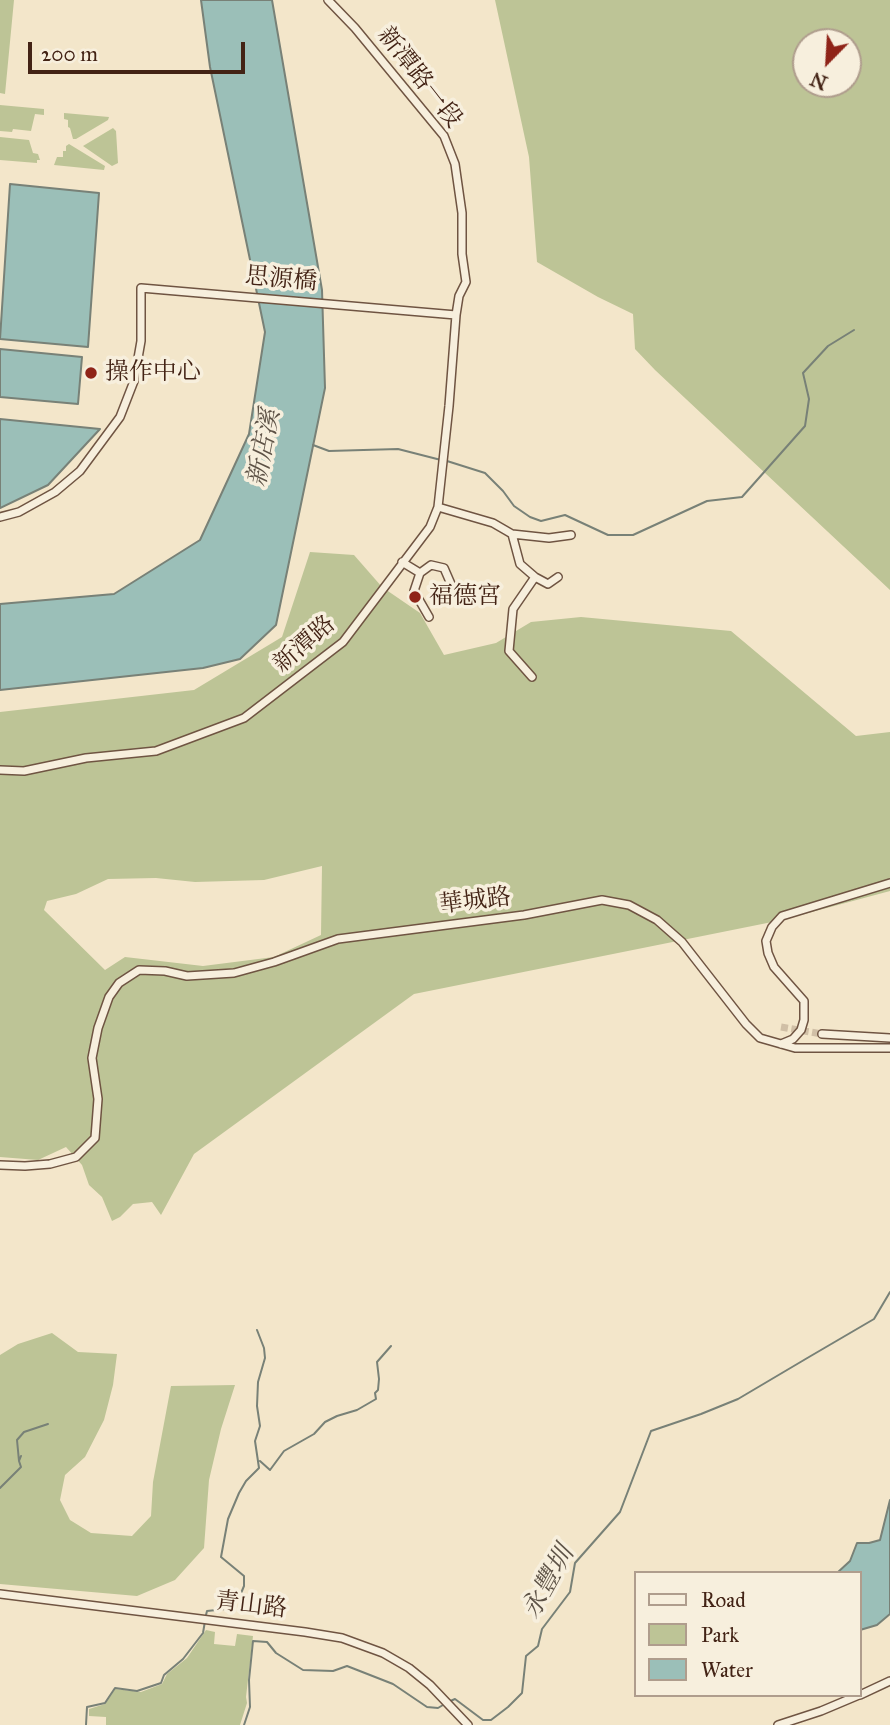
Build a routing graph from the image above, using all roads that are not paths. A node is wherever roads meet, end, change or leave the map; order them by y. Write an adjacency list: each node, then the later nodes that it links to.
1 (328, 0): 2 (street, 新潭路一段)
2 (456, 315): 3 (street, 新潭路); 4 (street, 思源橋)
3 (438, 507): 5 (street); 7 (street, 新潭路)
4 (0, 517)
5 (512, 534): 6 (street); 9 (street)
6 (571, 535)
7 (402, 562): 8 (street); 14 (street, 新潭路)
8 (420, 573): 11 (street); 12 (street)
9 (535, 577): 10 (street); 13 (street)
10 (558, 577)
11 (454, 592)
12 (429, 617)
13 (532, 677)
14 (0, 770)
15 (890, 883): 18 (street)
16 (822, 1034): 17 (street)
17 (890, 1038)
18 (780, 1044): 19 (street); 20 (street, 華城路)
19 (890, 1048)
20 (0, 1165)
21 (0, 1594): 25 (street, 青山路)
22 (890, 1681): 23 (street)
23 (862, 1694)
24 (854, 1697): 26 (street)
25 (468, 1725)
26 (778, 1725)

